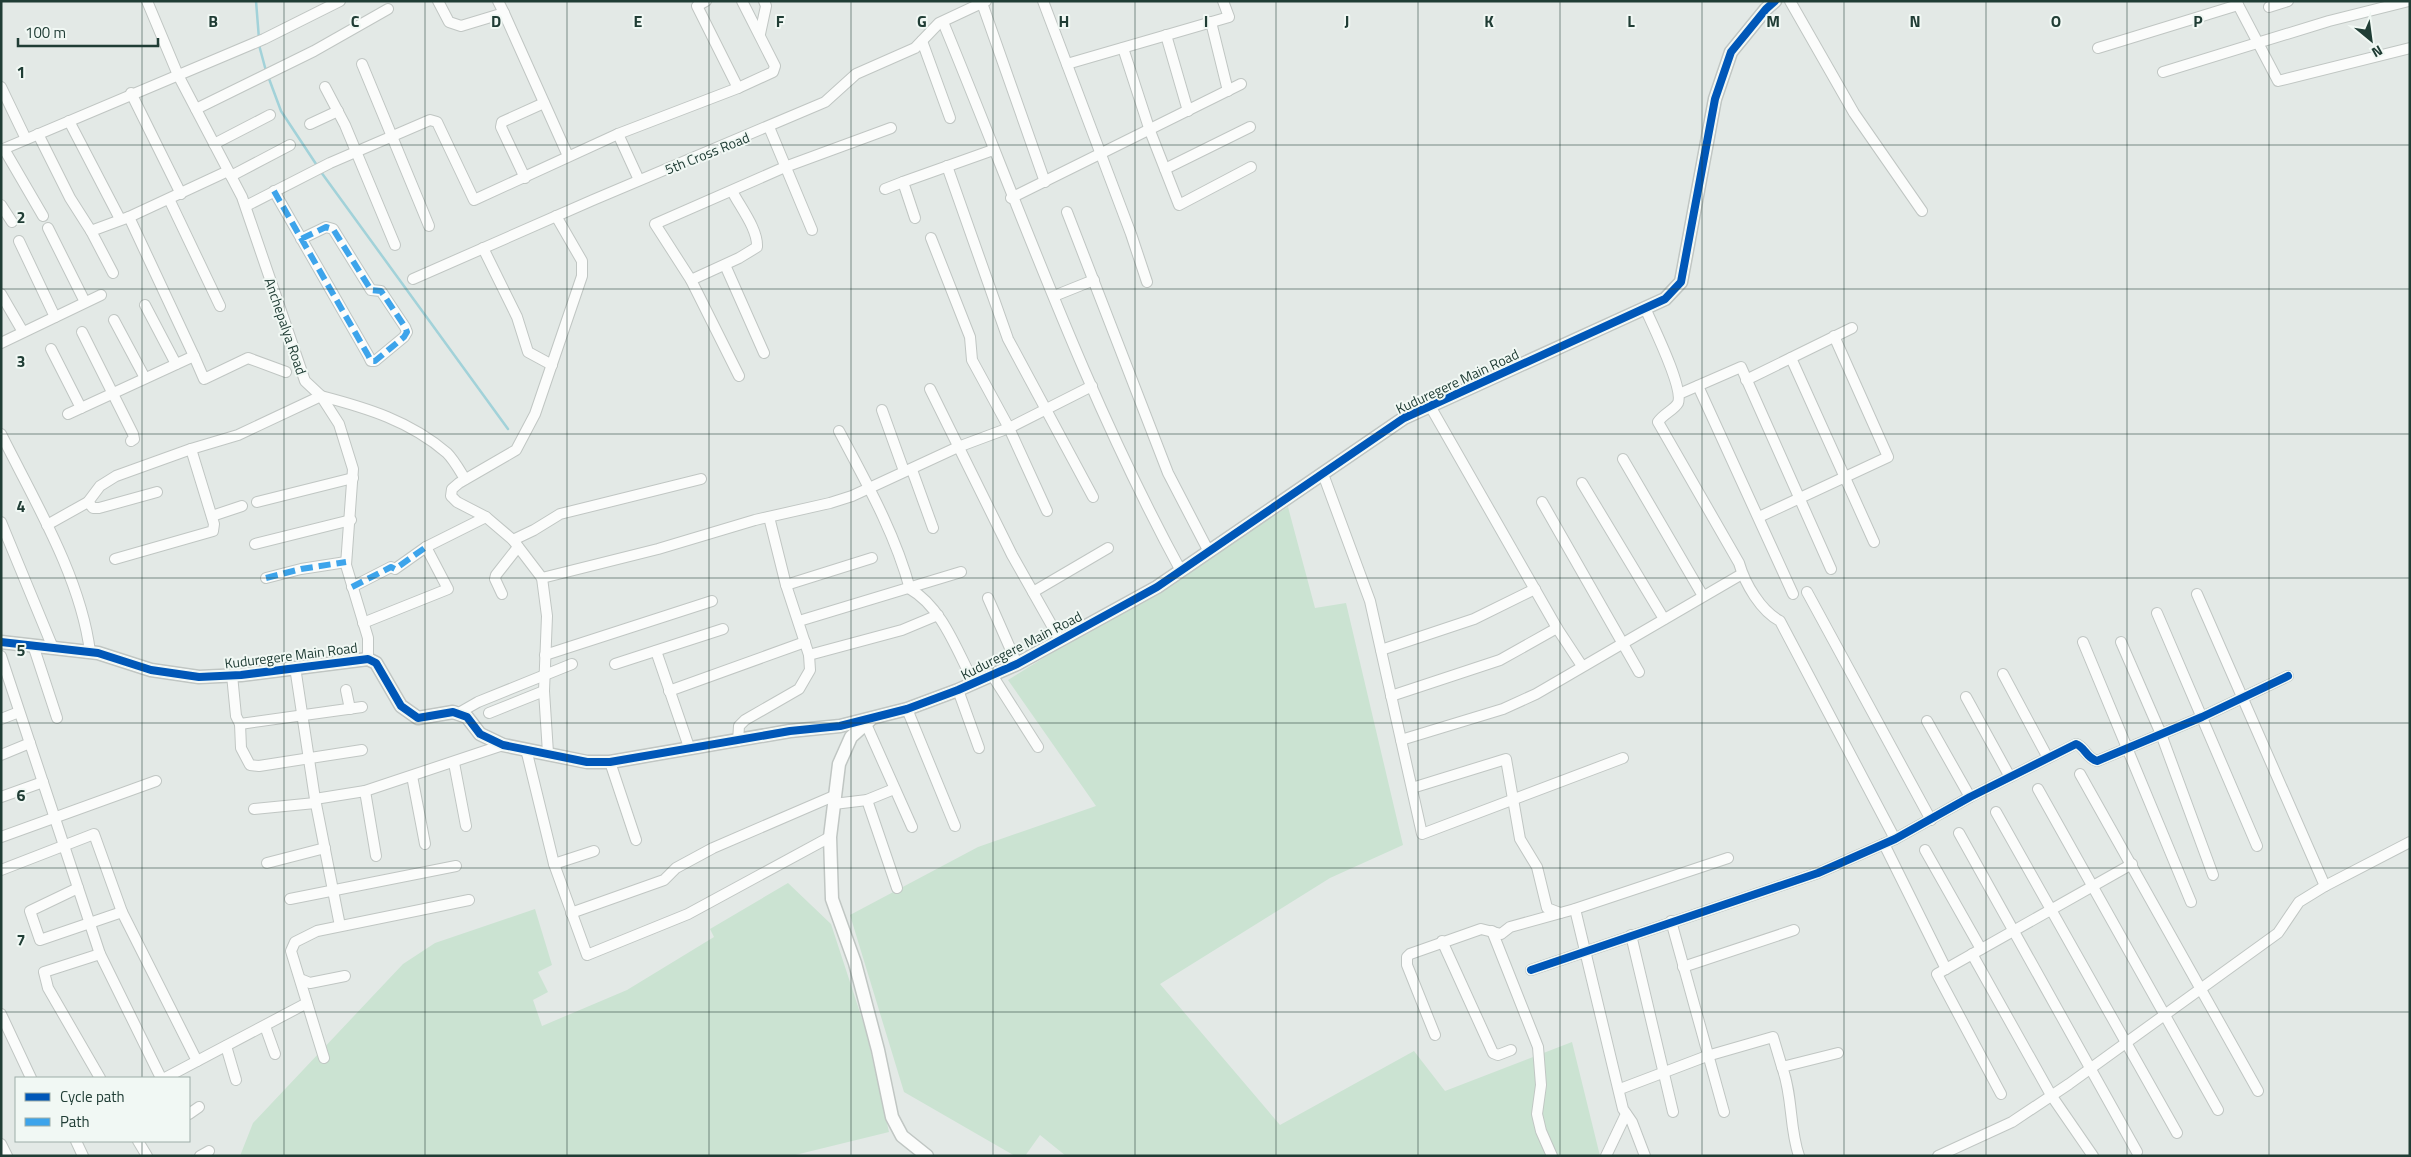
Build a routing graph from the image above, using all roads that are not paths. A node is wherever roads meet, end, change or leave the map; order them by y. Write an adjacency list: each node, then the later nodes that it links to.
1 (147, 1): 31 (street, Anchepalya Road)
2 (340, 1): 31 (street)
3 (438, 1): 18 (street)
4 (498, 1): 18 (street)
5 (706, 1): 35 (street)
6 (742, 1): 21 (street)
7 (764, 1): 21 (street)
8 (1043, 1): 29 (street)
9 (1223, 1): 20 (street)
10 (1775, 1): 106 (street, Kuduregere Main Road)
11 (1790, 1): 78 (street)
12 (2288, 1): 16 (street)
13 (2409, 1): 24 (street)
14 (984, 2): 19 (street, 5th Cross Road); 69 (street)
15 (2237, 3): 24 (street); 26 (street)
16 (2269, 6)
17 (388, 9): 39 (street)
18 (504, 13): 38 (street)
19 (943, 22): 23 (street, 5th Cross Road); 57 (street)
20 (1211, 22): 22 (street); 36 (street)
21 (760, 34): 35 (street)
22 (1166, 35): 25 (street); 41 (street)
23 (922, 41): 43 (street); 46 (street, 5th Cross Road)
24 (2257, 42): 27 (street); 30 (street)
25 (1123, 48): 29 (street); 49 (street)
26 (2098, 48)
27 (2410, 48)
28 (362, 64): 52 (street)
29 (1067, 64): 59 (street)
30 (2163, 72)
31 (178, 75): 37 (street); 39 (street, Anchepalya Road)
32 (1241, 84): 36 (street)
33 (325, 86): 40 (street)
34 (1, 87): 53 (street)
35 (738, 88): 51 (street)
36 (1228, 91): 41 (street)
37 (131, 93): 44 (street); 73 (street)
38 (544, 103): 60 (street); 66 (street)
39 (196, 109): 54 (street, Anchepalya Road)
40 (338, 111): 45 (street); 58 (street)
41 (1188, 111): 49 (street)
42 (270, 115): 54 (street)
43 (950, 118)
44 (69, 121): 50 (street); 82 (street)
45 (310, 124)
46 (769, 127): 62 (street); 67 (street, 5th Cross Road)
47 (1250, 127): 64 (street)
48 (890, 128): 62 (street)
49 (1150, 131): 59 (street); 64 (street)
50 (38, 134): 53 (street); 88 (street)
51 (618, 134): 60 (street); 67 (street)
52 (391, 137): 58 (street); 66 (street); 85 (street)
53 (26, 139): 56 (street)
54 (214, 144): 65 (street, Anchepalya Road)
55 (290, 145): 65 (street)
56 (3, 149): 80 (street)
57 (993, 150): 61 (street); 74 (street)
58 (355, 151): 71 (street); 92 (street)
59 (1101, 154): 69 (street); 99 (street)
60 (568, 156): 66 (street)
61 (947, 166): 68 (street); 132 (street)
62 (786, 167): 72 (street); 87 (street)
63 (1251, 167): 64 (street)
64 (1165, 169)
65 (230, 174): 73 (street); 77 (street, Anchepalya Road)
66 (525, 178)
67 (639, 180): 81 (street, 5th Cross Road)
68 (903, 182): 70 (street); 83 (street)
69 (1045, 182): 74 (street)
70 (885, 189)
71 (274, 191): 77 (street); 90 (street)
72 (732, 191): 94 (street); 97 (street)
73 (181, 194): 75 (street)
74 (1012, 198): 102 (street)
75 (169, 199): 82 (street); 105 (street)
76 (1, 205): 84 (street)
77 (246, 206): 129 (street, Anchepalya Road)
78 (1922, 211)
79 (1067, 212): 98 (street)
80 (43, 216)
81 (556, 216): 93 (street, 5th Cross Road); 119 (street)
82 (125, 218): 88 (street); 116 (street)
83 (916, 218)
84 (12, 222)
85 (429, 226)
86 (48, 228): 103 (street)
87 (812, 230)
88 (91, 231): 95 (street)
89 (931, 238): 135 (street)
90 (302, 239): 90 (street)
91 (19, 242): 107 (street)
92 (395, 244)
93 (483, 248): 96 (street, 5th Cross Road); 119 (street)
94 (725, 265): 97 (street); 115 (street)
95 (113, 274)
96 (413, 279)
97 (691, 280): 121 (street)
98 (1094, 280): 102 (street); 171 (street)
99 (1147, 282)
100 (1, 294): 110 (street)
101 (101, 295): 103 (street)
102 (1054, 296): 124 (street)
103 (85, 302): 107 (street)
104 (145, 305): 118 (street)
105 (220, 306)
106 (1645, 308): 128 (street); 130 (street, Kuduregere Main Road)
107 (55, 317): 110 (street)
108 (114, 320): 122 (street)
109 (1852, 328): 112 (street)
110 (22, 332): 113 (street)
111 (82, 332): 127 (street)
112 (1834, 336): 117 (street); 144 (street)
113 (1, 343)
114 (51, 349): 131 (street)
115 (764, 353)
116 (194, 356): 118 (street); 120 (street)
117 (1791, 358): 123 (street); 144 (street)
118 (176, 364): 122 (street)
119 (552, 365): 146 (street)
120 (286, 372)
121 (739, 376)
122 (145, 378): 127 (street)
123 (1746, 380): 125 (street); 152 (street)
124 (1092, 386): 132 (street); 176 (street)
125 (1698, 386): 128 (street); 159 (street)
126 (930, 389): 139 (street)
127 (113, 392): 131 (street); 138 (street)
128 (1679, 394): 178 (street)
129 (321, 396): 140 (street); 145 (street, Anchepalya Road); 146 (street)
130 (1430, 406): 143 (street, Kuduregere Main Road); 184 (street)
131 (81, 408): 134 (street)
132 (1046, 408): 135 (street); 151 (street)
133 (882, 410): 142 (street)
134 (68, 414)
135 (1009, 428): 139 (street); 157 (street)
136 (839, 431): 149 (street)
137 (1, 434): 164 (street)
138 (131, 441)
139 (958, 447): 142 (street); 185 (street)
140 (191, 449): 153 (street); 158 (street)
141 (1623, 459): 190 (street)
142 (908, 470): 149 (street); 165 (street)
143 (1323, 474): 171 (street, Kuduregere Main Road); 208 (street)
144 (1845, 477): 152 (street); 166 (street)
145 (353, 478): 154 (street); 162 (street, Anchepalya Road)
146 (465, 479): 160 (street)
147 (700, 479): 167 (street)
148 (1582, 484): 195 (street)
149 (870, 489): 161 (street); 183 (street)
150 (157, 492): 153 (street)
151 (1093, 497)
152 (1799, 498): 159 (street); 175 (street)
153 (88, 502): 164 (street)
154 (257, 502)
155 (1542, 502): 205 (street)
156 (242, 506): 158 (street)
157 (1047, 511)
158 (212, 516): 173 (street)
159 (1759, 516): 188 (street)
160 (486, 517): 167 (street); 169 (street)
161 (769, 517): 180 (street); 181 (street)
162 (351, 520): 168 (street); 174 (street, Anchepalya Road)
163 (1, 522): 207 (street)
164 (47, 525): 209 (street)
165 (933, 528)
166 (1874, 542)
167 (515, 543): 180 (street); 187 (street)
168 (255, 544)
169 (426, 547): 182 (street); 197 (street)
170 (1108, 548): 185 (street)
171 (1209, 552): 176 (street, Kuduregere Main Road)
172 (872, 558): 181 (street)
173 (115, 559)
174 (346, 562): 179 (street); 182 (street, Anchepalya Road)
175 (1831, 569)
176 (1181, 571): 200 (street, Kuduregere Main Road)
177 (961, 572): 183 (street)
178 (1742, 574): 190 (street); 291 (street)
179 (266, 578)
180 (542, 578): 211 (street)
181 (786, 585): 196 (street)
182 (352, 588): 197 (street, Anchepalya Road)
183 (910, 589): 194 (street); 196 (street)
184 (1535, 589): 198 (street); 208 (street)
185 (1033, 592): 200 (street)
186 (1806, 592): 284 (street)
187 (502, 594)
188 (1793, 594)
189 (2197, 594): 234 (street)
190 (1703, 596): 195 (street)
191 (988, 598): 217 (street)
192 (712, 602): 211 (street)
193 (2157, 613): 242 (street)
194 (938, 615): 213 (street); 227 (street)
195 (1664, 619): 205 (street)
196 (799, 621): 202 (street)
197 (363, 623): 214 (street, Anchepalya Road)
198 (1557, 628): 218 (street); 232 (street)
199 (723, 629): 210 (street)
200 (1060, 640): 217 (street, Kuduregere Main Road)
201 (1, 642): 206 (street, Kuduregere Main Road)
202 (805, 642): 213 (street); 230 (street)
203 (2083, 642): 256 (street)
204 (2120, 642): 248 (street)
205 (1623, 643): 218 (street); 220 (street)
206 (32, 645): 207 (street, Kuduregere Main Road); 243 (street)
207 (53, 648): 209 (street, Kuduregere Main Road)
208 (1381, 650): 232 (street)
209 (90, 652): 223 (street, Kuduregere Main Road)
210 (656, 652): 216 (street); 230 (street)
211 (545, 655): 221 (street)
212 (1, 656): 226 (street)
213 (809, 656): 249 (street)
214 (368, 659): 219 (street, Kuduregere Main Road); 240 (street, Kuduregere Main Road)
215 (572, 664): 221 (street)
216 (615, 664)
217 (1017, 664): 224 (street, Kuduregere Main Road)
218 (1582, 666): 250 (street)
219 (295, 667): 223 (street, Kuduregere Main Road); 241 (street)
220 (1639, 672)
221 (545, 674): 231 (street); 240 (street)
222 (2003, 674): 263 (street)
223 (232, 675): 247 (street)
224 (992, 675): 227 (street, Kuduregere Main Road); 254 (street)
225 (2288, 676): 234 (street)
226 (5, 682): 238 (street)
227 (974, 683): 229 (street, Kuduregere Main Road)
228 (346, 690): 236 (street)
229 (958, 690): 237 (street, Kuduregere Main Road); 255 (street)
230 (669, 691): 253 (street)
231 (544, 692): 239 (street); 259 (street)
232 (1392, 696): 250 (street)
233 (1966, 697): 268 (street)
234 (2243, 698): 242 (street); 310 (street)
235 (362, 707): 236 (street)
236 (350, 708): 241 (street)
237 (908, 709): 245 (street, Kuduregere Main Road); 286 (street)
238 (19, 712): 244 (street); 251 (street)
239 (489, 713)
240 (457, 714): 252 (street, Kuduregere Main Road)
241 (302, 716): 247 (street); 261 (street)
242 (2202, 717): 248 (street); 297 (street)
243 (57, 718)
244 (1, 719)
245 (869, 721): 249 (street, Kuduregere Main Road); 272 (street); 277 (street)
246 (1927, 721): 276 (street)
247 (240, 724): 261 (street)
248 (2161, 734): 256 (street); 308 (street)
249 (738, 740): 253 (street, Kuduregere Main Road)
250 (1402, 740): 271 (street)
251 (30, 743): 260 (street); 270 (street)
252 (503, 745): 258 (street, Kuduregere Main Road); 265 (street)
253 (690, 747): 264 (street, Kuduregere Main Road)
254 (1038, 747)
255 (979, 748)
256 (2128, 749): 263 (street); 316 (street)
257 (362, 750): 261 (street)
258 (526, 750): 259 (street, Kuduregere Main Road); 304 (street)
259 (548, 753): 264 (street, Kuduregere Main Road)
260 (1, 755)
261 (308, 758): 280 (street)
262 (1623, 758): 279 (street)
263 (2048, 758): 268 (street)
264 (610, 762): 292 (street)
265 (454, 763): 267 (street); 285 (street)
266 (2080, 774): 305 (street)
267 (412, 776): 274 (street); 294 (street)
268 (2010, 777): 276 (street)
269 (156, 781): 283 (street)
270 (43, 782): 275 (street); 283 (street)
271 (1412, 788): 279 (street); 279 (street)
272 (894, 789): 278 (street); 287 (street)
273 (2038, 789): 309 (street)
274 (365, 792): 280 (street); 301 (street)
275 (1, 797)
276 (1970, 797): 284 (street)
277 (835, 799): 278 (street); 290 (street); 320 (street)
278 (867, 800): 312 (street)
279 (1512, 800): 321 (street)
280 (315, 801): 281 (street); 298 (street)
281 (254, 809)
282 (1996, 812): 318 (street)
283 (54, 818): 289 (street); 296 (street)
284 (1931, 820): 291 (street)
285 (466, 826)
286 (955, 826)
287 (912, 827)
288 (1958, 833): 327 (street)
289 (1, 837)
290 (830, 837): 320 (street); 378 (street)
291 (1896, 839): 295 (street)
292 (636, 840)
293 (2410, 842): 310 (street)
294 (425, 844)
295 (1884, 844): 322 (street); 334 (street)
296 (64, 845): 307 (street); 311 (street); 319 (street)
297 (2257, 846)
298 (325, 848): 303 (street); 313 (street)
299 (1925, 850): 331 (street)
300 (594, 851): 304 (street)
301 (376, 856)
302 (1728, 858): 317 (street)
303 (267, 863)
304 (554, 864): 320 (street)
305 (2132, 864): 309 (street); 338 (street)
306 (456, 866): 313 (street)
307 (1, 870)
308 (2213, 875)
309 (2092, 886): 318 (street); 341 (street)
310 (2324, 886): 338 (street)
311 (78, 888): 323 (street); 323 (street)
312 (897, 888)
313 (333, 890): 314 (street); 324 (street)
314 (290, 899)
315 (469, 900): 324 (street)
316 (2191, 902)
317 (1575, 908): 321 (street); 330 (street)
318 (2051, 908): 327 (street); 344 (street)
319 (122, 912): 323 (street); 351 (street)
320 (571, 913)
321 (1560, 913): 326 (street)
322 (1671, 921): 328 (street); 333 (street)
323 (91, 923): 332 (street)
324 (340, 926): 337 (street)
325 (1794, 930): 333 (street)
326 (1492, 931): 329 (street); 379 (street)
327 (2013, 931): 331 (street); 353 (street)
328 (1631, 935): 330 (street); 354 (street)
329 (1442, 941): 343 (street); 346 (street)
330 (1587, 950): 335 (street); 360 (street)
331 (1976, 952): 334 (street); 363 (street)
332 (100, 954): 356 (street); 357 (street)
333 (1684, 968): 349 (street)
334 (1946, 968): 362 (street)
335 (1531, 970)
336 (345, 976): 337 (street)
337 (300, 979): 339 (street)
338 (2202, 988): 341 (street); 361 (street)
339 (307, 1003): 342 (street); 350 (street)
340 (1, 1014): 355 (street)
341 (2164, 1015): 344 (street); 365 (street)
342 (265, 1026): 345 (street); 348 (street)
343 (1435, 1035)
344 (2127, 1042): 353 (street); 370 (street)
345 (226, 1046): 351 (street); 359 (street)
346 (1511, 1050)
347 (1838, 1053): 352 (street)
348 (275, 1054)
349 (1707, 1056): 352 (street); 354 (street); 367 (street)
350 (324, 1058)
351 (197, 1061): 358 (street)
352 (1782, 1067): 382 (street)
353 (2090, 1069): 363 (street); 374 (street)
354 (1664, 1072): 360 (street); 366 (street)
355 (31, 1077)
356 (99, 1077)
357 (162, 1077)
358 (165, 1077)
359 (236, 1080)
360 (1620, 1089): 369 (street)
361 (2258, 1091)
362 (2001, 1094)
363 (2051, 1096): 383 (street); 384 (street)
364 (199, 1108): 368 (street)
365 (2218, 1110)
366 (1674, 1112)
367 (1724, 1112)
368 (190, 1113)
369 (1626, 1114): 380 (street); 381 (street)
370 (2177, 1133)
371 (76, 1142): 376 (street)
372 (140, 1142): 377 (street)
373 (1, 1144): 375 (street)
374 (2137, 1152)
375 (7, 1156)
376 (83, 1156)
377 (148, 1156)
378 (927, 1156)
379 (1552, 1156)
380 (1606, 1156)
381 (1645, 1156)
382 (1799, 1156)
383 (1938, 1156)
384 (2093, 1156)

